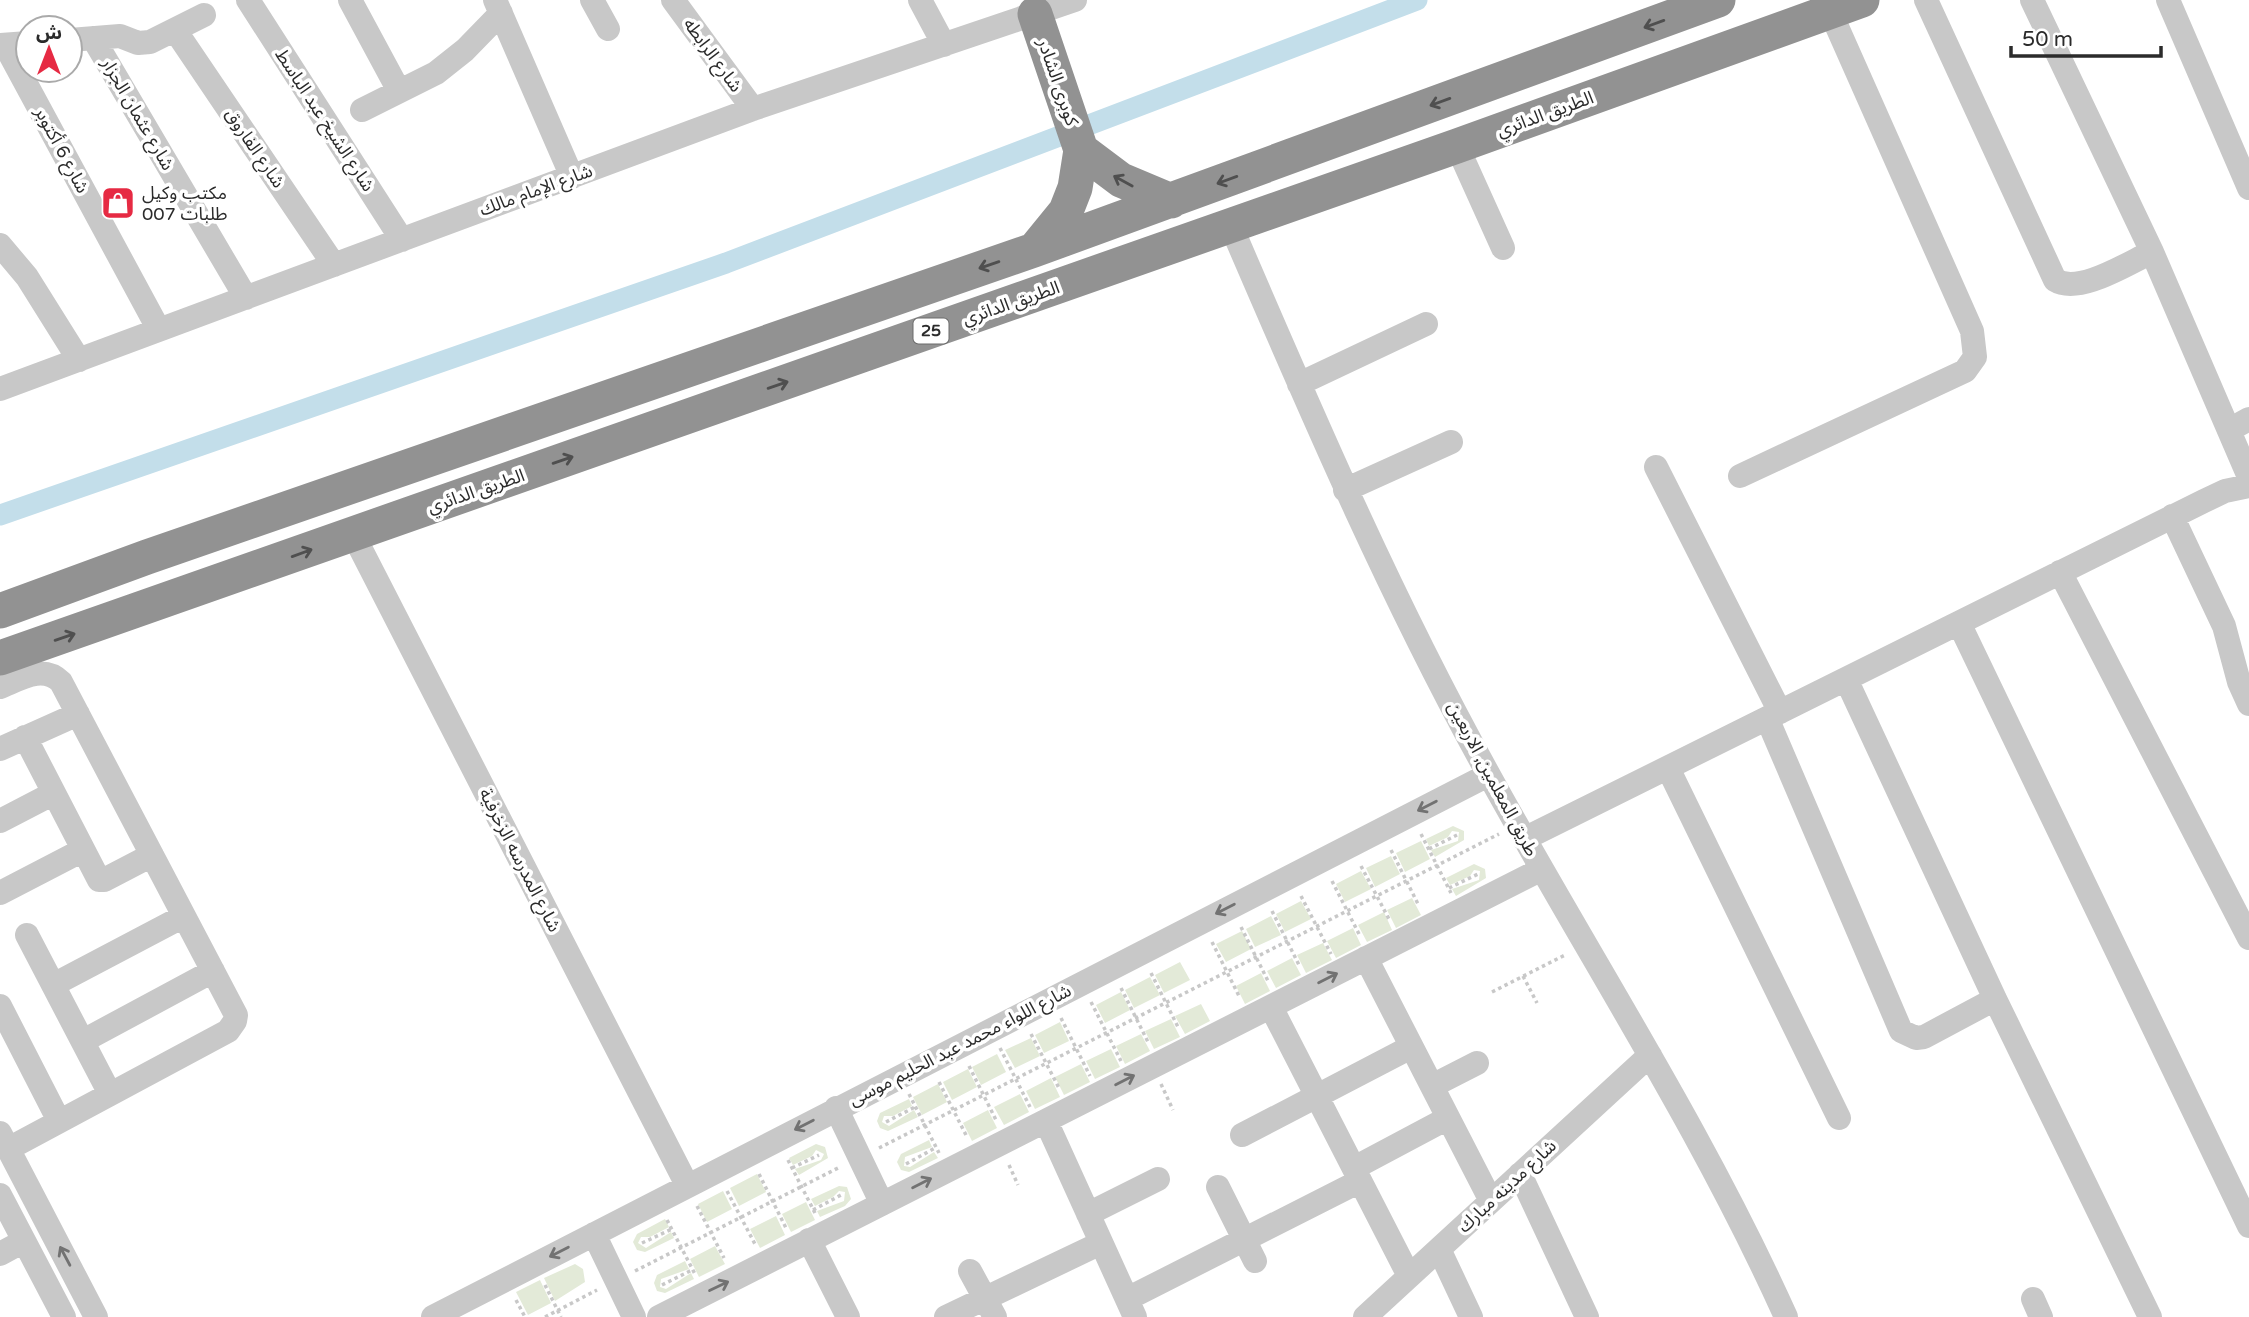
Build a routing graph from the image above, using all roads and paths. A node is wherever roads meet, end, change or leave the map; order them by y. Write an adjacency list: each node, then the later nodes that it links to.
1 (248, 0): 30 (street, شارع الشيخ عبد الباسط)
2 (350, 0): 21 (street)
3 (592, 0): 15 (street)
4 (673, 0): 22 (street, شارع الرابطه)
5 (920, 0): 20 (street)
6 (1075, 0): 13 (street, شارع الإمام مالك)
7 (1718, 0): 28 (highway, 25, one-way to 28)
8 (1926, 0): 34 (street)
9 (2032, 0): 34 (street)
10 (2168, 0): 27 (street)
11 (498, 6): 21 (street); 26 (street)
12 (1846, 6): 24 (highway, الطريق الدائري / 25); 45 (street)
13 (1035, 14): 20 (street, شارع الإمام مالك); 25 (highway, كوبرى الشادر)
14 (204, 15): 16 (street)
15 (608, 29)
16 (175, 30): 17 (street); 35 (street, شارع الفاروق)
17 (84, 39)
18 (84, 42): 36 (street, شارع عثمان الجزار)
19 (11, 44): 38 (street, شارع 6 أكتوبر)
20 (944, 45): 22 (street, شارع الإمام مالك)
21 (399, 91): 23 (street)
22 (753, 109): 26 (street, شارع الإمام مالك)
23 (362, 110)
24 (1457, 146): 29 (highway, الطريق الدائري / 25); 32 (street)
25 (1082, 150): 28 (highway, one-way to 25); 33 (highway)
26 (572, 177): 30 (street, شارع الإمام مالك)
27 (2249, 188)
28 (1171, 201): 33 (highway, 25)
29 (1231, 226): 40 (street, طريق المعلمين, الاربعين); 51 (highway, الطريق الدائري / 25, one-way to 29)
30 (402, 240): 35 (street, شارع الإمام مالك)
31 (0, 245): 39 (street)
32 (1503, 248)
33 (1034, 250): 50 (highway, 25, one-way to 50)
34 (2152, 252): 42 (street)
35 (334, 265): 36 (street, شارع الإمام مالك)
36 (246, 298): 38 (street, شارع الإمام مالك)
37 (1426, 324): 40 (street)
38 (159, 330): 39 (street, شارع الإمام مالك)
39 (79, 360): 41 (street, شارع الإمام مالك)
40 (1299, 384): 48 (street, طريق المعلمين, الاربعين)
41 (0, 389)
42 (2239, 425): 46 (street)
43 (1451, 442): 48 (street)
44 (1657, 467): 63 (street)
45 (1740, 476)
46 (2249, 477)
47 (2249, 486): 49 (street)
48 (1345, 490): 67 (street, طريق المعلمين, الاربعين)
49 (2172, 516): 54 (street); 61 (street)
50 (233, 528): 52 (highway, 25); 53 (highway)
51 (353, 534): 53 (highway, الطريق الدائري / 25, one-way to 51); 166 (street, شارع المدرسه الزخرفية)
52 (146, 557): 55 (highway); 56 (highway, 25)
53 (254, 571): 55 (highway, الطريق الدائري / 25)
54 (2060, 572): 57 (street); 96 (street)
55 (168, 601): 58 (highway, الطريق الدائري / 25, one-way to 55)
56 (0, 611)
57 (1959, 623): 59 (street); 178 (street)
58 (0, 658)
59 (1846, 679): 63 (street); 113 (street)
60 (0, 687): 62 (street)
61 (2249, 704)
62 (78, 713): 64 (street); 77 (street)
63 (1773, 715): 66 (street); 113 (street)
64 (25, 737): 65 (street); 68 (street)
65 (0, 749)
66 (1668, 768): 72 (street); 145 (street)
67 (1488, 775): 69 (street, شارع اللواء محمد عبد الحليم موسى, one-way to 69); 72 (street, طريق المعلمين, الاربعين)
68 (54, 793): 70 (street); 76 (street)
69 (1411, 814): 71 (street, شارع اللواء محمد عبد الحليم موسى); 75 (path)
70 (0, 821)
71 (1381, 830): 74 (street, شارع اللواء محمد عبد الحليم موسى); 83 (path)
72 (1521, 832): 79 (path); 80 (street, طريق المعلمين, الاربعين)
73 (1457, 835): 75 (path)
74 (1350, 845): 78 (street, شارع اللواء محمد عبد الحليم موسى); 87 (path)
75 (1429, 849): 79 (path)
76 (83, 850): 77 (street); 86 (street)
77 (152, 855): 91 (street)
78 (1321, 860): 82 (street, شارع اللواء محمد عبد الحليم موسى); 89 (path)
79 (1437, 866): 83 (path); 84 (path)
80 (1542, 869): 90 (street); 99 (street, طريق المعلمين, الاربعين)
81 (1478, 874): 84 (path)
82 (1291, 876): 85 (street, شارع اللواء محمد عبد الحليم موسى); 93 (path)
83 (1407, 881): 87 (path); 94 (path)
84 (1449, 888): 90 (path)
85 (1262, 891): 88 (street, شارع اللواء محمد عبد الحليم موسى); 97 (path)
86 (0, 893)
87 (1377, 896): 89 (path); 98 (path)
88 (1230, 907): 92 (street, شارع اللواء محمد عبد الحليم موسى, one-way to 92); 101 (path)
89 (1347, 911): 93 (path); 102 (path)
90 (1460, 911): 94 (street)
91 (184, 916): 104 (street); 109 (street)
92 (1201, 922): 100 (street, شارع اللواء محمد عبد الحليم موسى); 105 (path)
93 (1317, 926): 97 (path); 106 (path)
94 (1430, 926): 98 (street)
95 (27, 935): 109 (street)
96 (2249, 938)
97 (1287, 941): 101 (path); 110 (path)
98 (1400, 941): 102 (street)
99 (1586, 945): 107 (path); 127 (street, طريق المعلمين, الاربعين)
100 (1141, 952): 103 (street, شارع اللواء محمد عبد الحليم موسى); 114 (path)
101 (1256, 957): 105 (path); 117 (path)
102 (1368, 957): 106 (street); 124 (street)
103 (1111, 968): 108 (street, شارع اللواء محمد عبد الحليم موسى); 119 (path)
104 (213, 971): 122 (street); 136 (street)
105 (1227, 972): 114 (path); 117 (path)
106 (1340, 972): 110 (street, one-way to 106)
107 (1523, 976): 111 (path); 115 (path)
108 (1081, 983): 112 (street, شارع اللواء محمد عبد الحليم موسى); 121 (path)
109 (53, 985): 122 (street)
110 (1310, 986): 117 (street)
111 (1492, 992)
112 (1051, 998): 118 (street, شارع اللواء محمد عبد الحليم موسى); 125 (path)
113 (1995, 999): 215 (street)
114 (1166, 1003): 119 (path); 126 (path)
115 (1537, 1003)
116 (0, 1006): 146 (street)
117 (1266, 1009): 126 (street); 139 (street)
118 (1021, 1014): 120 (street, شارع اللواء محمد عبد الحليم موسى); 129 (path)
119 (1136, 1018): 121 (path); 130 (path)
120 (990, 1029): 123 (street, شارع اللواء محمد عبد الحليم موسى); 134 (path)
121 (1106, 1033): 125 (path); 133 (path)
122 (83, 1041): 136 (street)
123 (959, 1045): 128 (street, شارع اللواء محمد عبد الحليم موسى); 138 (path)
124 (1411, 1046): 135 (street); 139 (street)
125 (1076, 1048): 129 (path); 137 (path)
126 (1189, 1048): 130 (street)
127 (1650, 1055): 163 (street, شارع مدينه مبارك); 214 (street, طريق المعلمين, الاربعين)
128 (929, 1061): 132 (street, شارع اللواء محمد عبد الحليم موسى); 143 (path)
129 (1046, 1063): 134 (path); 142 (path)
130 (1159, 1063): 133 (street)
131 (1477, 1063): 135 (street)
132 (900, 1076): 140 (path); 141 (street, شارع اللواء محمد عبد الحليم موسى)
133 (1129, 1078): 137 (street, one-way to 133)
134 (1016, 1079): 138 (path); 148 (path)
135 (1432, 1086): 144 (street)
136 (110, 1094): 146 (street)
137 (1099, 1094): 142 (street)
138 (984, 1095): 143 (path); 152 (path)
139 (1317, 1096): 150 (street); 164 (street)
140 (915, 1107): 147 (path); 149 (path)
141 (836, 1108): 151 (street, شارع اللواء محمد عبد الحليم موسى, one-way to 151); 158 (street)
142 (1069, 1109): 148 (street)
143 (953, 1110): 149 (path); 157 (path)
144 (1448, 1118): 164 (street); 172 (street)
145 (1839, 1118)
146 (59, 1121): 153 (street)
147 (886, 1122)
148 (1042, 1123): 152 (street); 176 (street)
149 (924, 1125): 154 (path); 158 (path)
150 (1242, 1135)
151 (777, 1138): 155 (street, شارع اللواء محمد عبد الحليم موسى); 160 (path)
152 (1007, 1140): 157 (street)
153 (4, 1141): 203 (street, one-way to 153)
154 (936, 1148): 159 (path); 162 (path)
155 (748, 1154): 161 (street, شارع اللواء محمد عبد الحليم موسى); 173 (path)
156 (819, 1154): 160 (path)
157 (976, 1156): 162 (street)
158 (860, 1157): 167 (path); 174 (street)
159 (906, 1164)
160 (792, 1168): 167 (path)
161 (717, 1170): 166 (street, شارع اللواء محمد عبد الحليم موسى); 177 (path)
162 (947, 1171): 174 (street, one-way to 162)
163 (1520, 1174): 172 (street, شارع مدينه مبارك); 213 (street)
164 (1357, 1175): 188 (street); 194 (street)
165 (1158, 1179): 176 (street)
166 (687, 1185): 171 (street, شارع اللواء محمد عبد الحليم موسى); 180 (path)
167 (802, 1187): 173 (path); 175 (path)
168 (1218, 1187): 188 (street)
169 (0, 1195): 183 (street)
170 (842, 1195): 175 (path)
171 (657, 1201): 179 (path); 181 (street, شارع اللواء محمد عبد الحليم موسى)
172 (1491, 1201): 187 (street, شارع مدينه مبارك)
173 (773, 1202): 177 (path); 182 (path)
174 (882, 1204): 182 (street)
175 (813, 1210): 182 (path)
176 (1088, 1214): 185 (street)
177 (741, 1218): 180 (path); 190 (path)
178 (2249, 1226)
179 (672, 1229): 184 (path); 186 (path)
180 (711, 1233): 186 (path); 195 (path)
181 (594, 1234): 191 (street, شارع اللواء محمد عبد الحليم موسى, one-way to 191); 196 (street)
182 (810, 1240): 190 (street); 209 (street)
183 (24, 1241): 189 (street); 202 (street)
184 (642, 1243)
185 (1101, 1243): 199 (street); 200 (street)
186 (681, 1248): 192 (path); 196 (path)
187 (1439, 1249): 194 (street, شارع مدينه مبارك); 212 (street)
188 (1250, 1250): 200 (street)
189 (0, 1254)
190 (764, 1263): 195 (street)
191 (534, 1265): 201 (path); 204 (street, شارع اللواء محمد عبد الحليم موسى)
192 (692, 1269): 197 (path); 198 (path)
193 (970, 1270): 199 (street)
194 (1409, 1276): 211 (street, شارع مدينه مبارك)
195 (734, 1279): 198 (street, one-way to 195)
196 (617, 1280): 201 (path); 207 (street)
197 (662, 1285)
198 (696, 1304): 208 (street)
199 (990, 1308): 210 (street)
200 (1131, 1308)
201 (557, 1311): 205 (path); 206 (path)
202 (64, 1317)
203 (96, 1317)
204 (433, 1317)
205 (545, 1317)
206 (561, 1317)
207 (635, 1317)
208 (659, 1317)
209 (848, 1317)
210 (946, 1317)
211 (1365, 1317)
212 (1471, 1317)
213 (1587, 1317)
214 (1786, 1317)
215 (2150, 1317)

